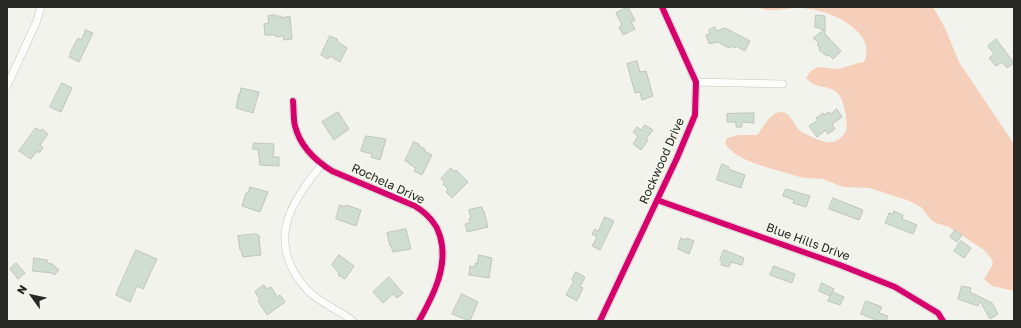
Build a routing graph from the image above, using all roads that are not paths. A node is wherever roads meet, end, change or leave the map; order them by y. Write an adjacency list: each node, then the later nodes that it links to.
1 (41, 7): 5 (street)
2 (662, 7): 3 (street, Rockwood Drive)
3 (696, 82): 4 (street); 8 (street, Rockwood Drive)
4 (783, 84)
5 (7, 86)
6 (293, 101): 7 (street, Rochela Drive)
7 (322, 164): 9 (street); 10 (street, Rochela Drive)
8 (657, 200): 11 (street, Rockwood Drive); 12 (street, Blue Hills Drive)
9 (353, 321)
10 (419, 321)
11 (600, 321)
12 (943, 321)

